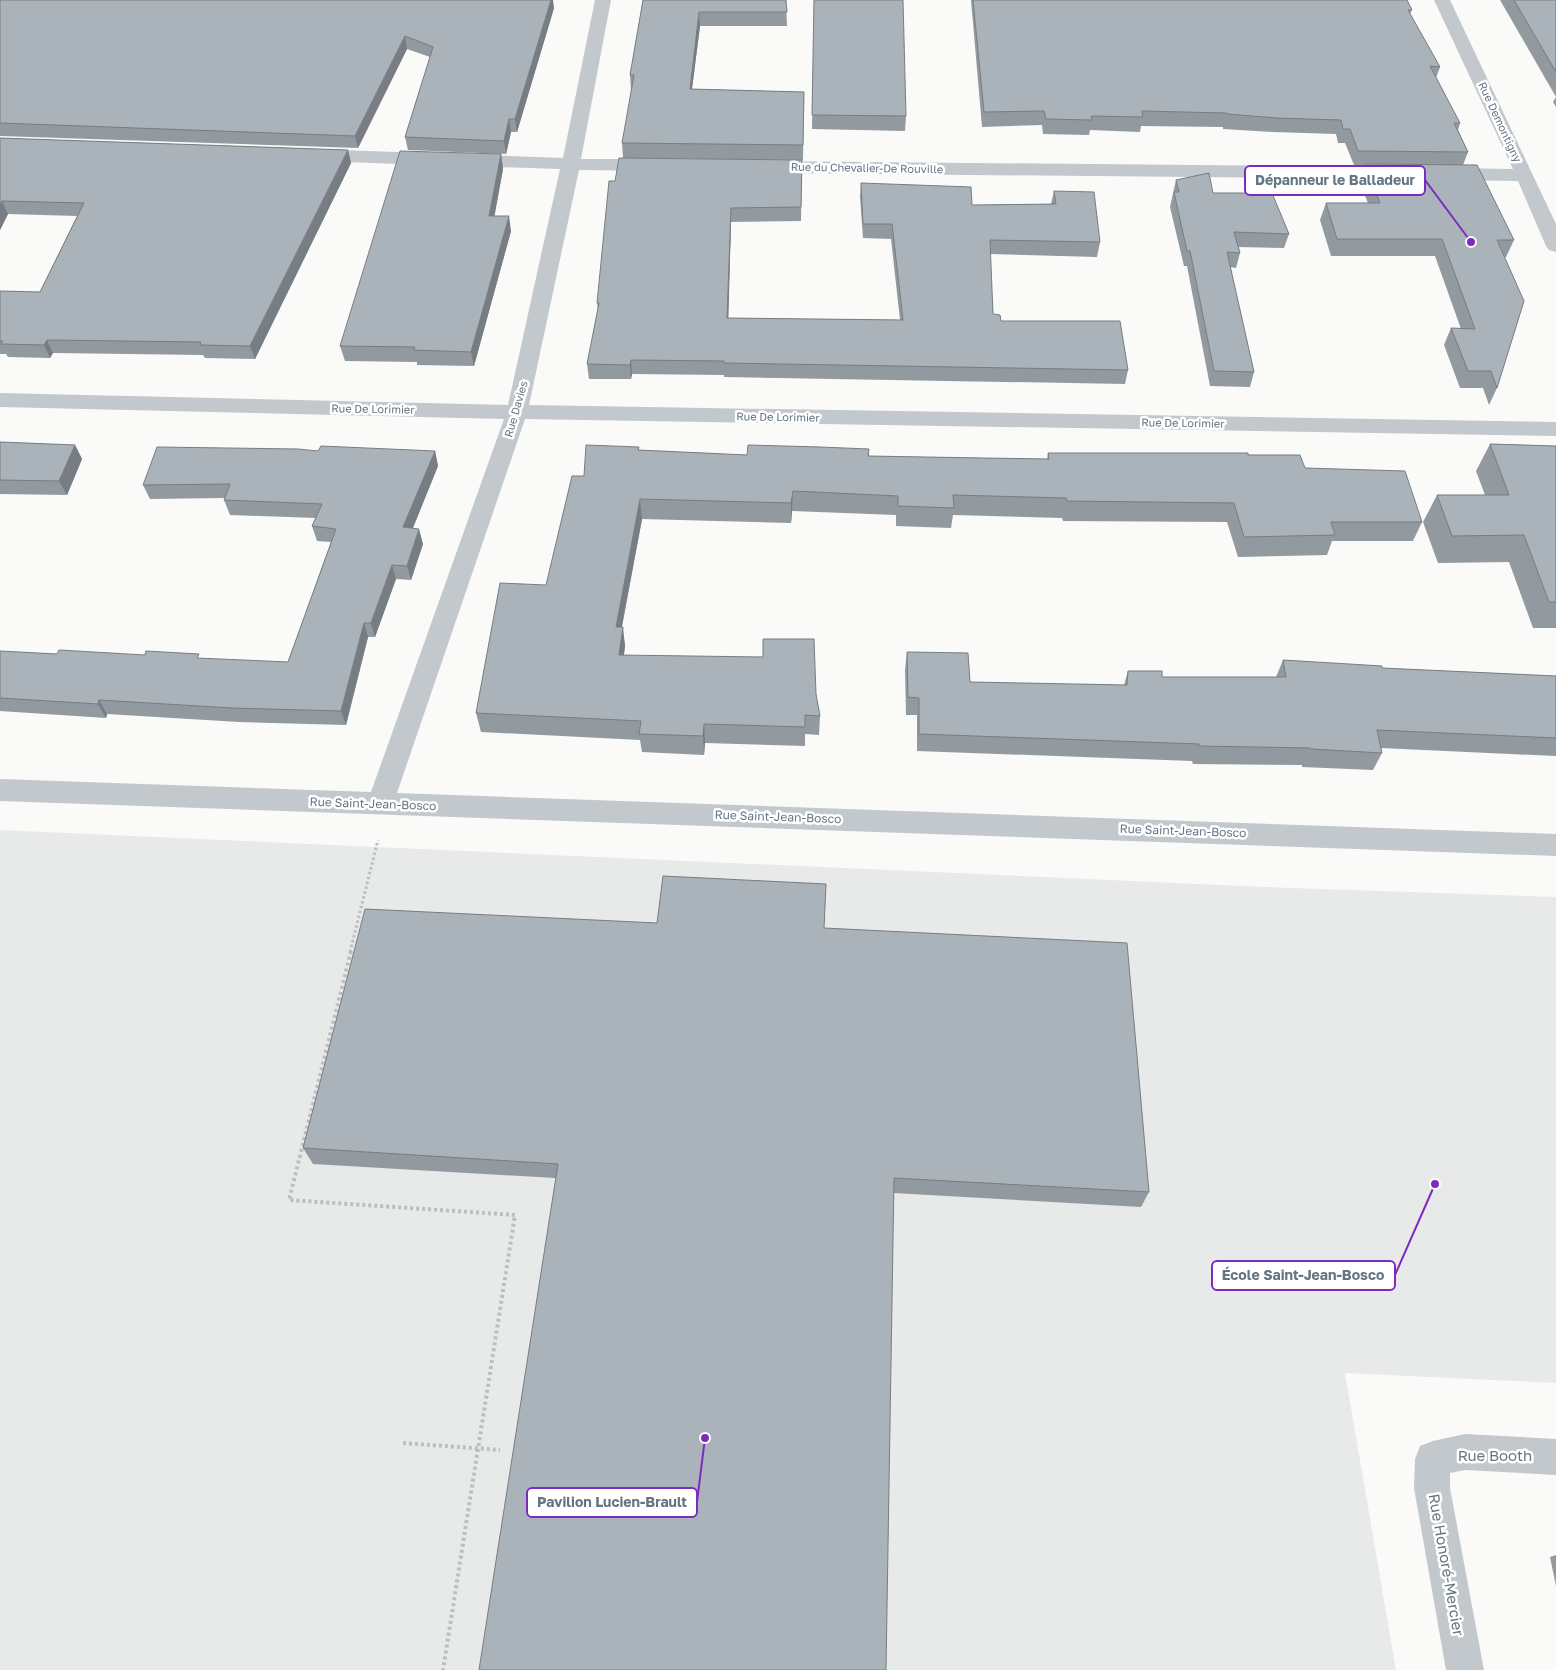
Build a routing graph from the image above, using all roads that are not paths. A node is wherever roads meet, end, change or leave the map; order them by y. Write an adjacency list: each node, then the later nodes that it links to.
1 (603, 0): 4 (street, Rue Davies)
2 (1442, 0): 7 (street, Rue Demontigny)
3 (295, 154): 4 (street)
4 (571, 164): 5 (street); 10 (street, Rue Davies)
5 (676, 166)
6 (746, 166): 7 (street, Rue du Chevalier-De Rouville)
7 (1525, 175): 8 (street, Rue Demontigny)
8 (1556, 246)
9 (0, 400): 10 (street, Rue De Lorimier)
10 (517, 412): 11 (street, Rue De Lorimier); 13 (street, Rue Davies)
11 (1556, 429)
12 (0, 790): 13 (street, Rue Saint-Jean-Bosco)
13 (380, 804): 14 (street, Rue Saint-Jean-Bosco)
14 (1556, 845)
15 (1556, 1457): 16 (street, Rue Booth)
16 (1434, 1459): 17 (street, Rue Honoré-Mercier)
17 (1465, 1670)

